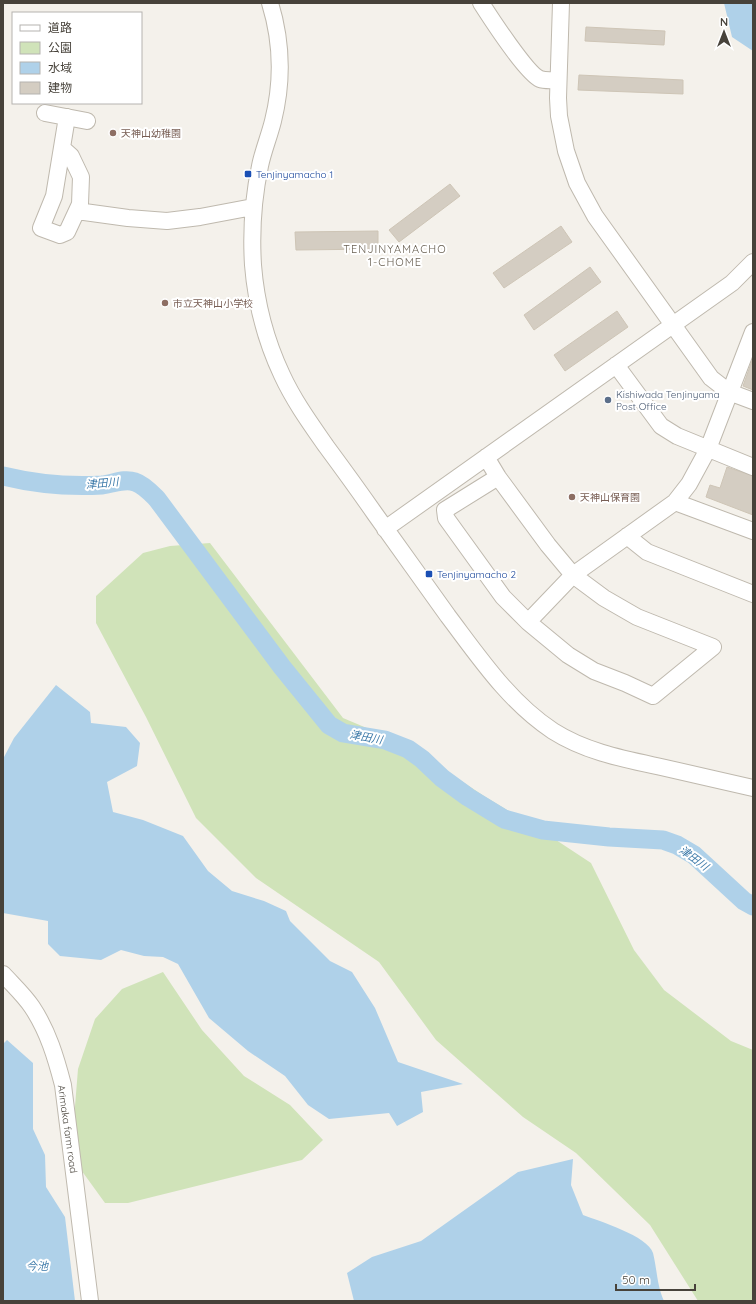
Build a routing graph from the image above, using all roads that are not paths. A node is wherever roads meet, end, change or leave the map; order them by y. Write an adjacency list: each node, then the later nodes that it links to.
1 (270, 3): 10 (street)
2 (481, 3): 4 (street)
3 (561, 3): 4 (street)
4 (558, 80): 13 (street)
5 (45, 113): 6 (street)
6 (67, 117): 7 (street); 8 (street)
7 (87, 121)
8 (62, 148): 11 (street); 11 (street)
9 (89, 177): 11 (street)
10 (253, 206): 11 (street); 23 (street)
11 (83, 212)
12 (753, 262): 13 (street)
13 (672, 326): 15 (street); 16 (street)
14 (752, 336): 16 (street)
15 (616, 365): 18 (street); 19 (street)
16 (729, 392): 17 (street); 18 (street)
17 (753, 401)
18 (708, 450): 20 (street); 22 (street)
19 (486, 457): 21 (street); 23 (street)
20 (753, 467)
21 (498, 477): 26 (street); 28 (street)
22 (675, 502): 24 (street); 25 (street)
23 (385, 529): 29 (street)
24 (753, 531)
25 (627, 536): 26 (street); 27 (street)
26 (573, 575): 28 (street); 28 (street)
27 (753, 594)
28 (528, 622)
29 (753, 788)
30 (3, 974): 31 (street, Arimaka farm road)
31 (90, 1301)

